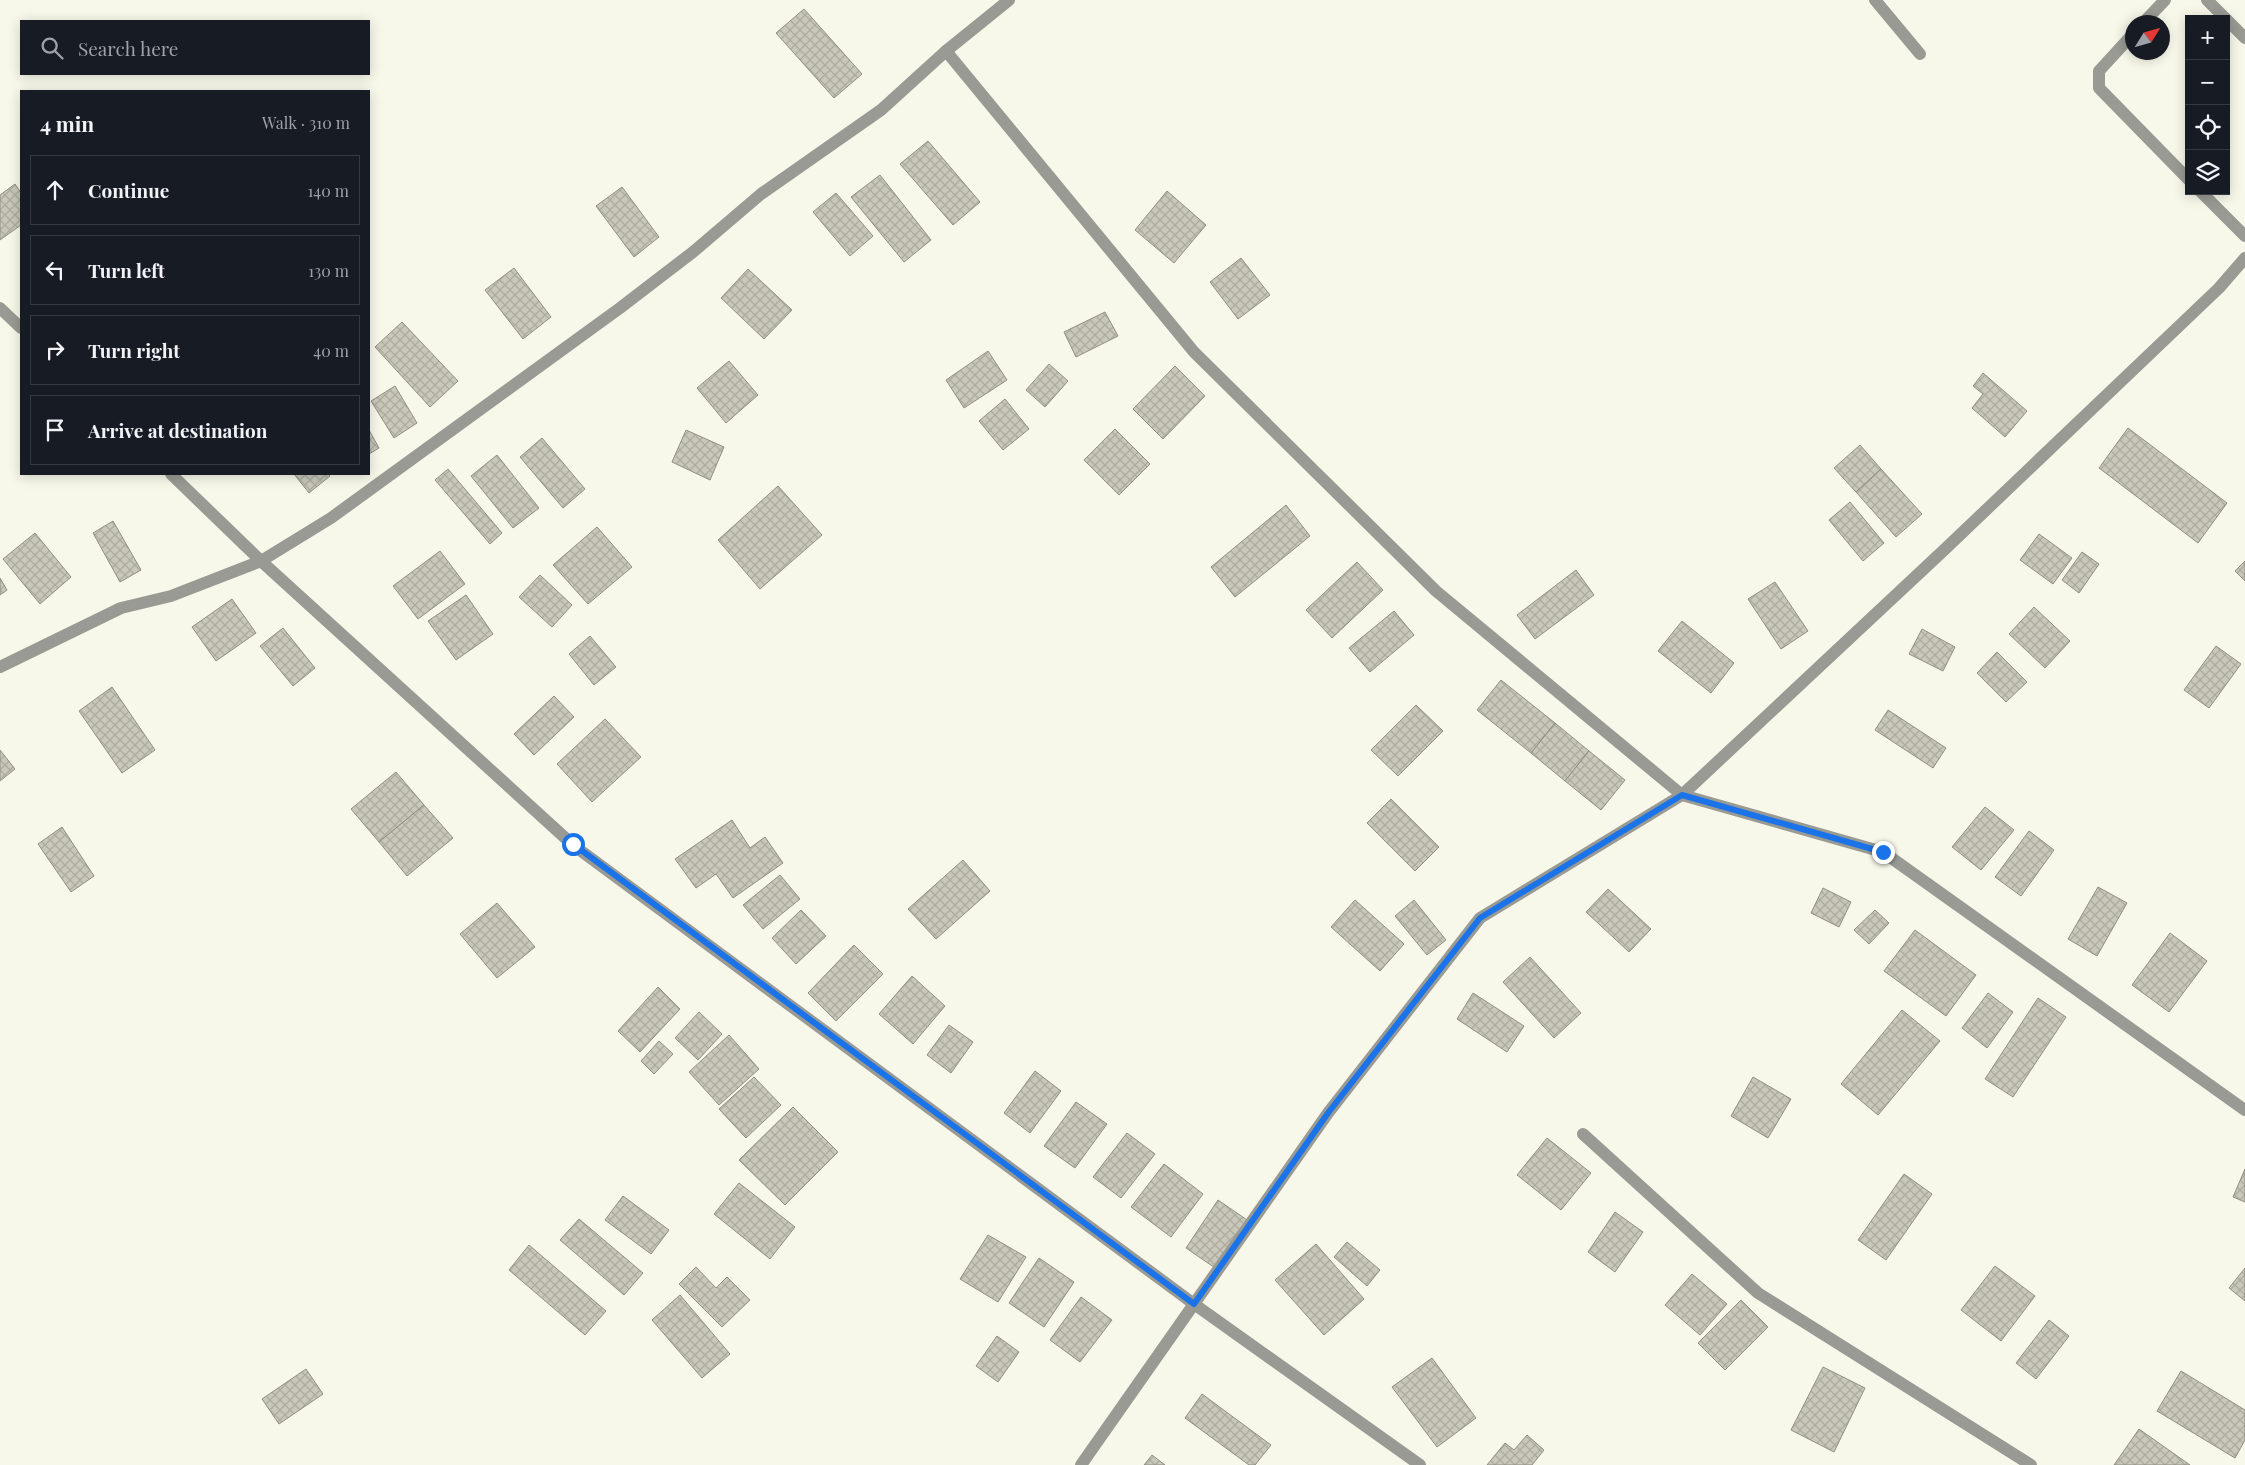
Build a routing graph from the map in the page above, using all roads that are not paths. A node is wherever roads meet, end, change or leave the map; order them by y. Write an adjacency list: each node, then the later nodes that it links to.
1 (1009, 0): 10 (street)
2 (1875, 0): 11 (street)
3 (2165, 0): 5 (street)
4 (2207, 0): 6 (street)
5 (2151, 15)
6 (2222, 15)
7 (2230, 23): 8 (street)
8 (2245, 38)
9 (2125, 43): 12 (street)
10 (946, 51): 19 (street); 21 (street)
11 (1920, 54)
12 (2185, 176)
13 (2204, 195): 14 (street)
14 (2245, 236)
15 (2245, 258): 21 (street)
16 (0, 308): 17 (street)
17 (20, 327)
18 (172, 475): 19 (street)
19 (261, 561): 20 (street); 24 (street)
20 (0, 667)
21 (1682, 795): 22 (street); 24 (street)
22 (2245, 1110)
23 (1583, 1134): 27 (street)
24 (1194, 1304): 25 (street); 26 (street)
25 (1080, 1465)
26 (1420, 1465)
27 (2031, 1465)

